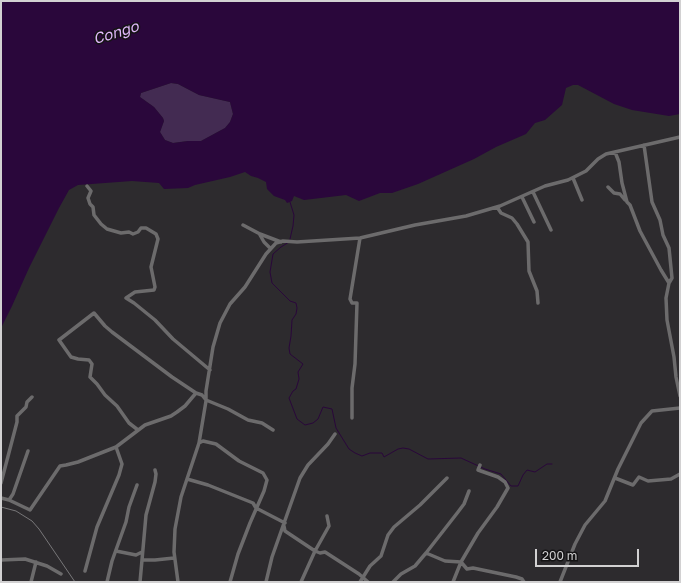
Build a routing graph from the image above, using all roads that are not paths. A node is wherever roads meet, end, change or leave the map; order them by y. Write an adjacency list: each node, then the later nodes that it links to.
1 (680, 137): 2 (street)
2 (644, 145): 3 (street); 19 (street)
3 (615, 152): 4 (street); 10 (street)
4 (573, 178): 7 (street); 9 (street)
5 (87, 186): 21 (street)
6 (608, 186): 10 (street)
7 (533, 192): 8 (street); 14 (street)
8 (522, 197): 11 (street); 12 (street)
9 (582, 200)
10 (627, 202): 19 (street)
11 (498, 207): 16 (street); 20 (street)
12 (534, 222)
13 (243, 225): 15 (street)
14 (551, 230)
15 (260, 234): 17 (street); 18 (street)
16 (360, 238): 17 (street); 27 (street)
17 (281, 242): 18 (street)
18 (270, 248): 21 (street)
19 (669, 283): 23 (street)
20 (538, 303)
21 (210, 370): 25 (street)
22 (196, 393): 25 (street); 28 (street); 28 (street)
23 (680, 396)
24 (32, 397): 40 (street)
25 (206, 400): 29 (street); 31 (street)
26 (680, 408): 38 (street)
27 (352, 418)
28 (138, 430): 32 (street)
29 (274, 430)
30 (335, 434): 47 (street)
31 (199, 443): 39 (street); 45 (street)
32 (116, 447): 44 (street); 57 (street)
33 (28, 451): 44 (street)
34 (480, 465): 56 (street)
35 (155, 470): 50 (street)
36 (680, 474): 38 (street)
37 (447, 478): 59 (street)
38 (615, 478): 72 (street)
39 (187, 479): 45 (street); 52 (street)
40 (1, 483)
41 (137, 485): 49 (street)
42 (469, 491): 51 (street)
43 (1, 498): 44 (street)
44 (9, 500)
45 (256, 508): 47 (street); 64 (street)
46 (327, 516): 48 (street)
47 (284, 523): 48 (street); 65 (street)
48 (315, 550): 59 (street); 66 (street)
49 (116, 551): 50 (street); 61 (street)
50 (142, 552): 54 (street)
51 (426, 553): 56 (street); 69 (street)
52 (174, 558): 54 (street); 63 (street)
53 (1, 560): 55 (street)
54 (142, 560): 62 (street)
55 (36, 562): 58 (street); 60 (street)
56 (461, 562): 70 (street); 71 (street)
57 (85, 571)
58 (61, 574)
59 (363, 578): 67 (street); 68 (street)
60 (31, 582)
61 (107, 582)
62 (140, 582)
63 (178, 582)
64 (230, 582)
65 (266, 582)
66 (301, 582)
67 (360, 582)
68 (368, 582)
69 (393, 582)
70 (453, 582)
71 (524, 582)
72 (560, 582)

